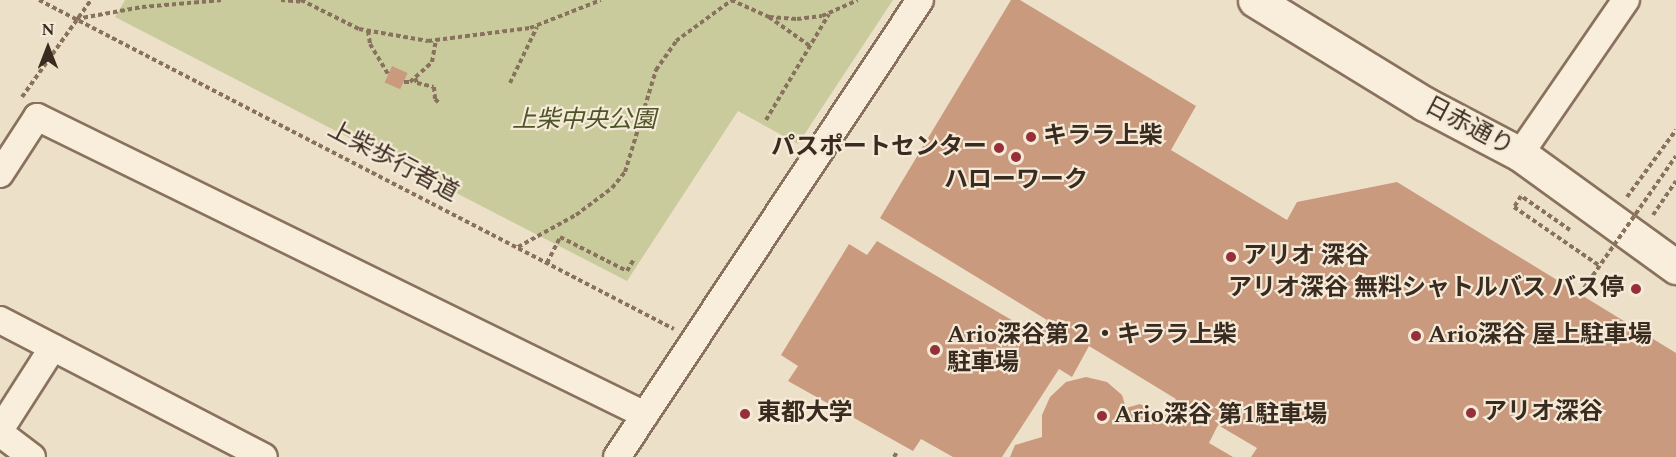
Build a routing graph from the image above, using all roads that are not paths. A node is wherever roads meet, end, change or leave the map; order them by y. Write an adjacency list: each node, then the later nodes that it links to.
1 (920, 0): 9 (street)
2 (1255, 0): 4 (street, 日赤通り)
3 (1626, 0): 4 (street)
4 (1520, 154): 6 (street, 日赤通り)
5 (0, 174): 9 (street)
6 (1676, 267)
7 (0, 320): 8 (street)
8 (52, 347): 10 (street); 12 (street)
9 (645, 415): 13 (street)
10 (0, 432): 11 (street)
11 (32, 457)
12 (264, 457)
13 (617, 457)

